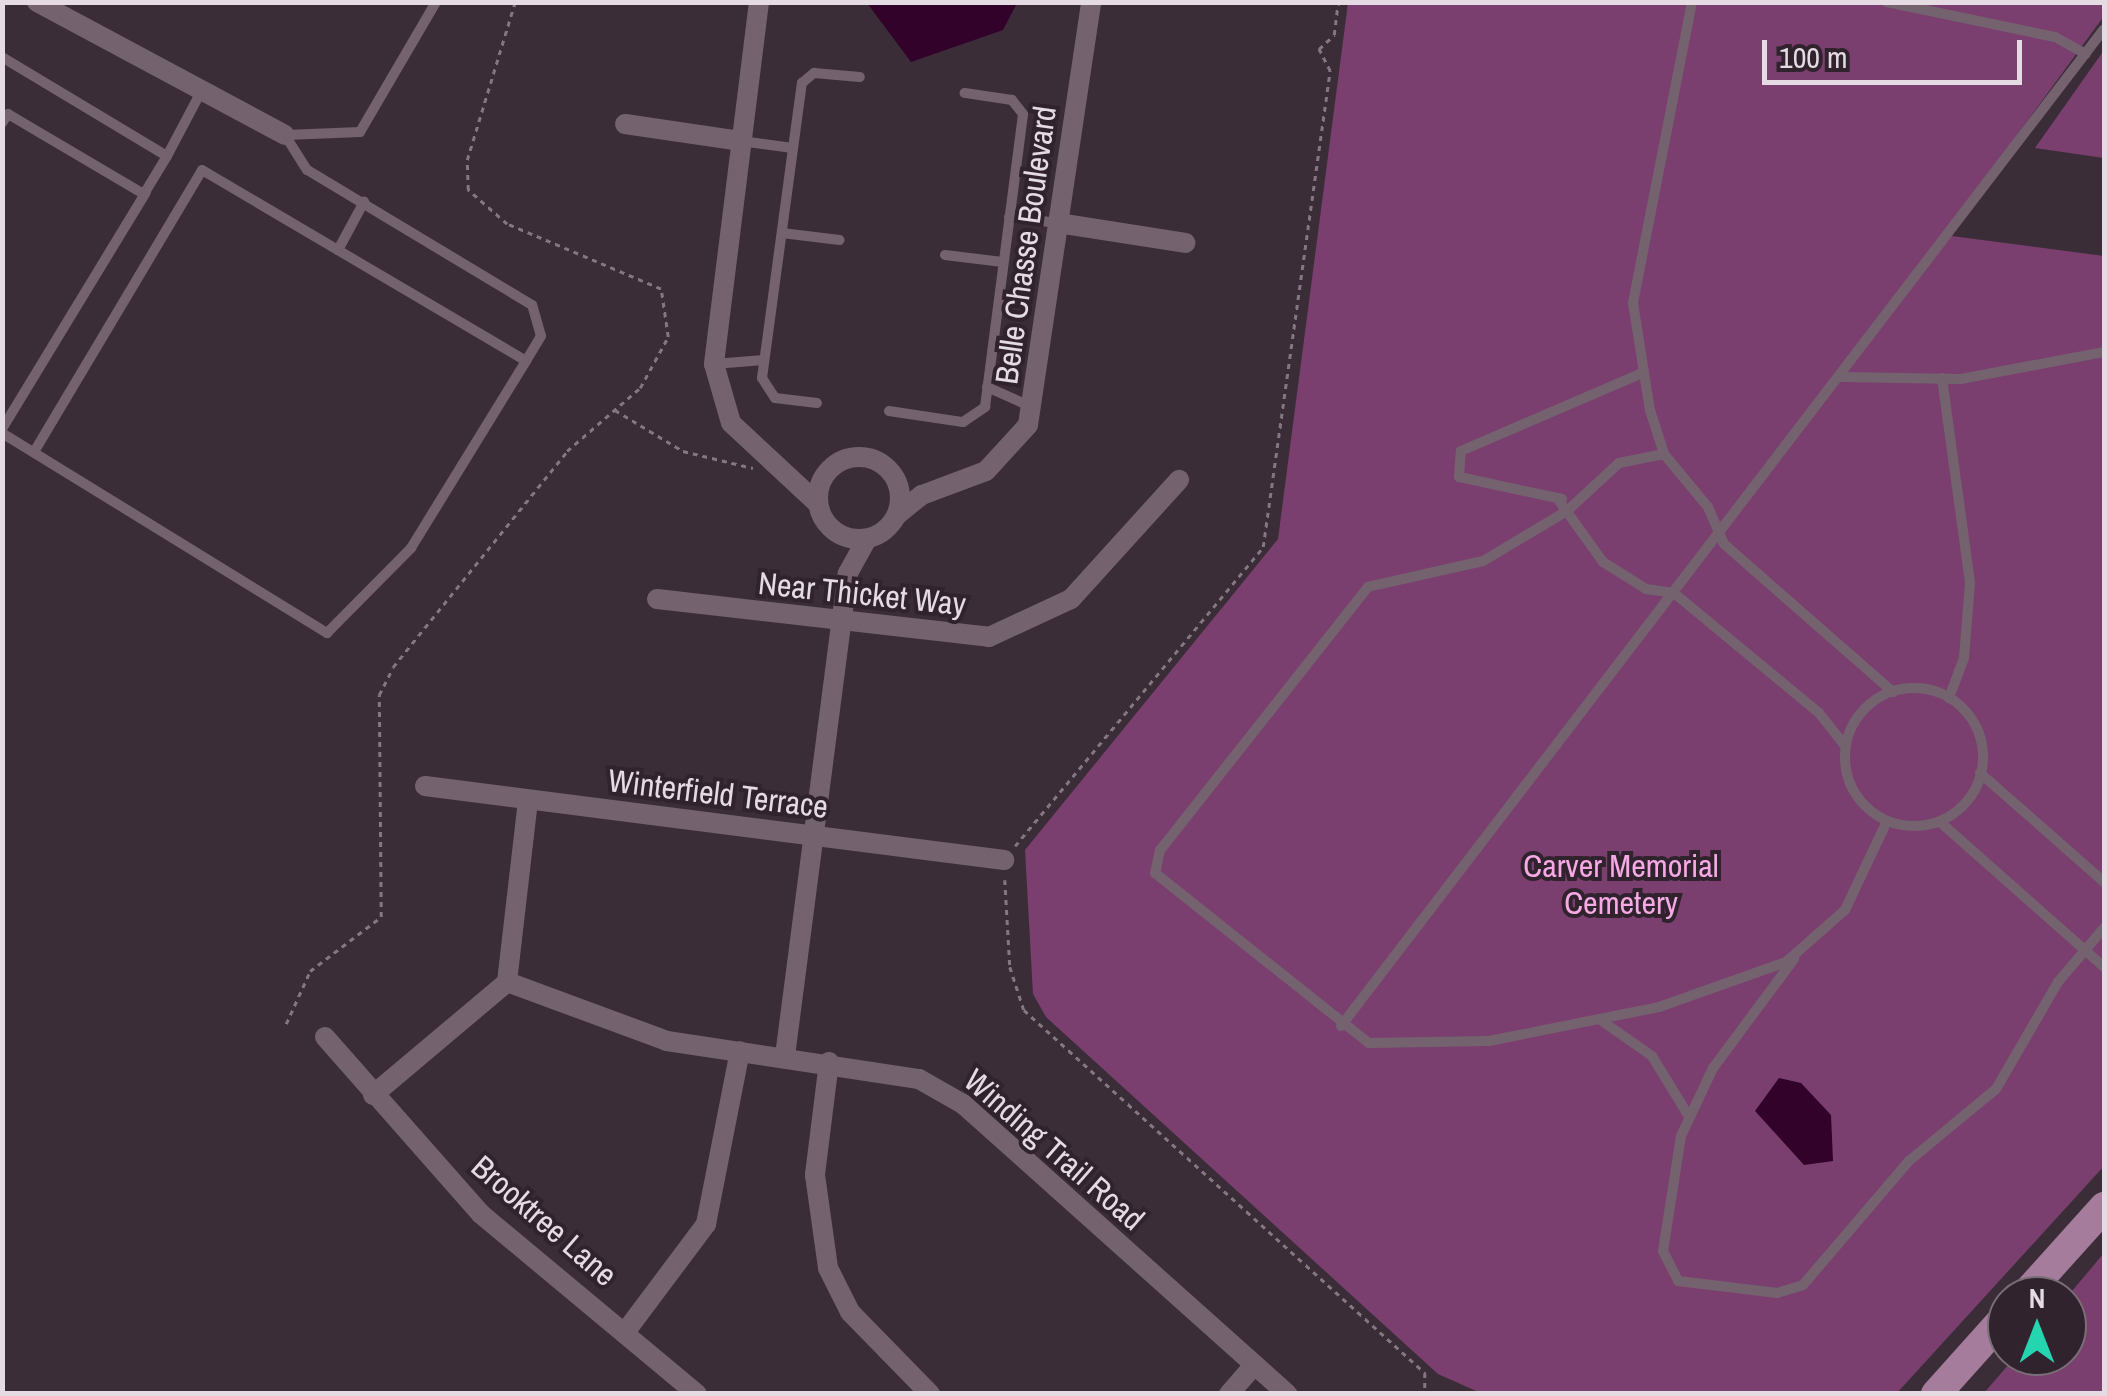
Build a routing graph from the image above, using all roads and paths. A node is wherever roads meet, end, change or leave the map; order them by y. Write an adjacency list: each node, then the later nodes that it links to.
1 (37, 2): 9 (street)
2 (436, 2): 18 (lane)
3 (515, 2): 42 (path)
4 (759, 2): 19 (street, Belle Chasse Boulevard)
5 (1091, 2): 25 (street, Belle Chasse Boulevard)
6 (1338, 2): 72 (path)
7 (1692, 2): 36 (lane)
8 (1888, 2): 11 (lane)
9 (67, 10): 14 (street)
10 (2104, 29): 11 (lane)
11 (2086, 54): 37 (lane)
12 (2, 57): 21 (lane)
13 (860, 77): 20 (lane)
14 (202, 90): 18 (street); 21 (lane)
15 (965, 93): 24 (lane)
16 (2, 123): 22 (lane)
17 (625, 124): 19 (street)
18 (285, 135): 23 (lane)
19 (740, 141): 20 (lane); 35 (street, Belle Chasse Boulevard)
20 (793, 148): 26 (lane)
21 (167, 156): 22 (lane)
22 (146, 192): 44 (lane)
23 (364, 202): 29 (lane); 34 (lane)
24 (1009, 217): 25 (lane); 31 (lane)
25 (1058, 223): 28 (street); 41 (street, Belle Chasse Boulevard)
26 (782, 233): 27 (lane); 33 (lane)
27 (840, 240)
28 (1185, 242)
29 (338, 250): 34 (lane); 45 (lane)
30 (946, 255): 31 (lane)
31 (1004, 262): 39 (lane)
32 (2104, 352): 38 (lane)
33 (764, 360): 35 (lane); 40 (lane)
34 (526, 361): 45 (lane)
35 (714, 364): 47 (street, Belle Chasse Boulevard)
36 (1642, 374): 46 (lane); 54 (lane)
37 (1841, 377): 38 (lane); 57 (lane)
38 (1942, 378): 64 (lane)
39 (987, 387): 41 (lane); 43 (lane)
40 (818, 403)
41 (1033, 408): 52 (street, Belle Chasse Boulevard)
42 (614, 410): 47 (path); 80 (path)
43 (889, 411)
44 (2, 431): 45 (lane)
45 (34, 452)
46 (1664, 454): 54 (lane); 57 (lane)
47 (774, 465): 49 (street, Belle Chasse Boulevard)
48 (828, 472): 49 (street); 51 (street); 53 (street)
49 (798, 478): 53 (street, Belle Chasse Boulevard)
50 (1179, 480): 62 (street, Near Thicket Way)
51 (898, 481): 52 (street); 55 (street)
52 (922, 495): 55 (street, Belle Chasse Boulevard)
53 (818, 503): 56 (street, Belle Chasse Boulevard)
54 (1571, 506): 60 (lane); 81 (lane)
55 (897, 515): 58 (street, Belle Chasse Boulevard)
56 (838, 533): 58 (street); 59 (street, Belle Chasse Boulevard)
57 (1720, 534): 60 (lane); 63 (lane)
58 (868, 539): 59 (street, Belle Chasse Boulevard)
59 (848, 573): 62 (street, Belle Chasse Boulevard)
60 (1674, 593): 65 (lane); 81 (lane)
61 (657, 599): 62 (street, Near Thicket Way)
62 (843, 625): 71 (street, Belle Chasse Boulevard)
63 (1893, 692): 64 (lane); 65 (lane)
64 (1949, 698): 66 (lane)
65 (1846, 747): 69 (lane)
66 (1980, 773): 70 (lane); 73 (lane)
67 (425, 786): 68 (street, Winterfield Terrace)
68 (528, 801): 71 (street, Winterfield Terrace); 78 (street)
69 (1888, 821): 70 (lane); 76 (lane)
70 (1940, 822): 75 (lane)
71 (816, 836): 72 (street, Winterfield Terrace); 84 (street, Belle Chasse Boulevard)
72 (1004, 860): 97 (path)
73 (2104, 882)
74 (2104, 928): 75 (lane)
75 (2085, 950): 77 (lane); 87 (lane)
76 (1798, 954): 79 (lane); 87 (lane)
77 (2104, 967)
78 (507, 982): 83 (street, Winding Trail Road); 86 (street)
79 (1602, 1021): 81 (lane); 87 (lane)
80 (286, 1024)
81 (1342, 1026)
82 (324, 1037): 86 (street, Brooktree Lane)
83 (740, 1051): 84 (street, Winding Trail Road); 90 (street)
84 (785, 1056): 85 (street, Winding Trail Road)
85 (829, 1062): 92 (street, Winding Trail Road); 93 (street)
86 (373, 1095): 90 (street, Brooktree Lane)
87 (1688, 1116)
88 (2104, 1207): 89 (main road)
89 (2042, 1276)
90 (626, 1331): 94 (street, Brooktree Lane)
91 (1987, 1337): 98 (main road)
92 (1253, 1366): 95 (street); 96 (street, Winding Trail Road)
93 (926, 1392)
94 (696, 1394)
95 (1228, 1394)
96 (1286, 1394)
97 (1425, 1394)
98 (1936, 1394)

